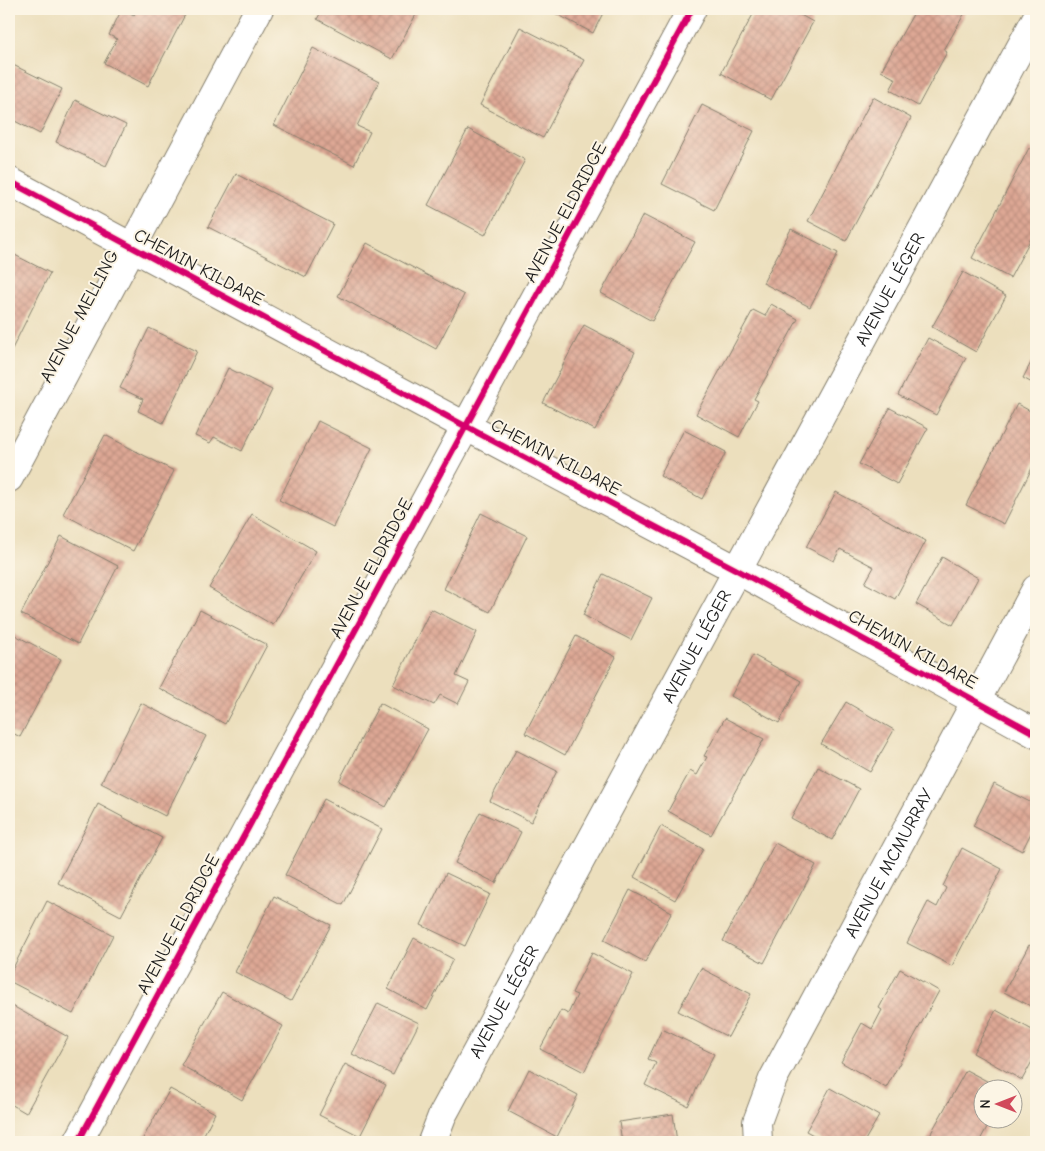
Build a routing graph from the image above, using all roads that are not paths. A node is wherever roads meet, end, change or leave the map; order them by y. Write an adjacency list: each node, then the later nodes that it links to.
1 (259, 9): 5 (street, AVENUE MELLING)
2 (692, 9): 6 (street, AVENUE ELDRIDGE)
3 (1036, 19): 8 (street, AVENUE LÉGER)
4 (9, 181): 5 (street, CHEMIN KILDARE)
5 (132, 248): 6 (street, CHEMIN KILDARE); 7 (street, AVENUE MELLING)
6 (465, 426): 8 (street, CHEMIN KILDARE); 12 (street, AVENUE ELDRIDGE)
7 (9, 478)
8 (737, 570): 10 (street, CHEMIN KILDARE); 13 (street, AVENUE LÉGER)
9 (1036, 588): 10 (street, AVENUE MCMURRAY)
10 (976, 701): 11 (street, CHEMIN KILDARE); 14 (street, AVENUE MCMURRAY)
11 (1036, 734)
12 (78, 1142)
13 (432, 1142)
14 (758, 1142)

